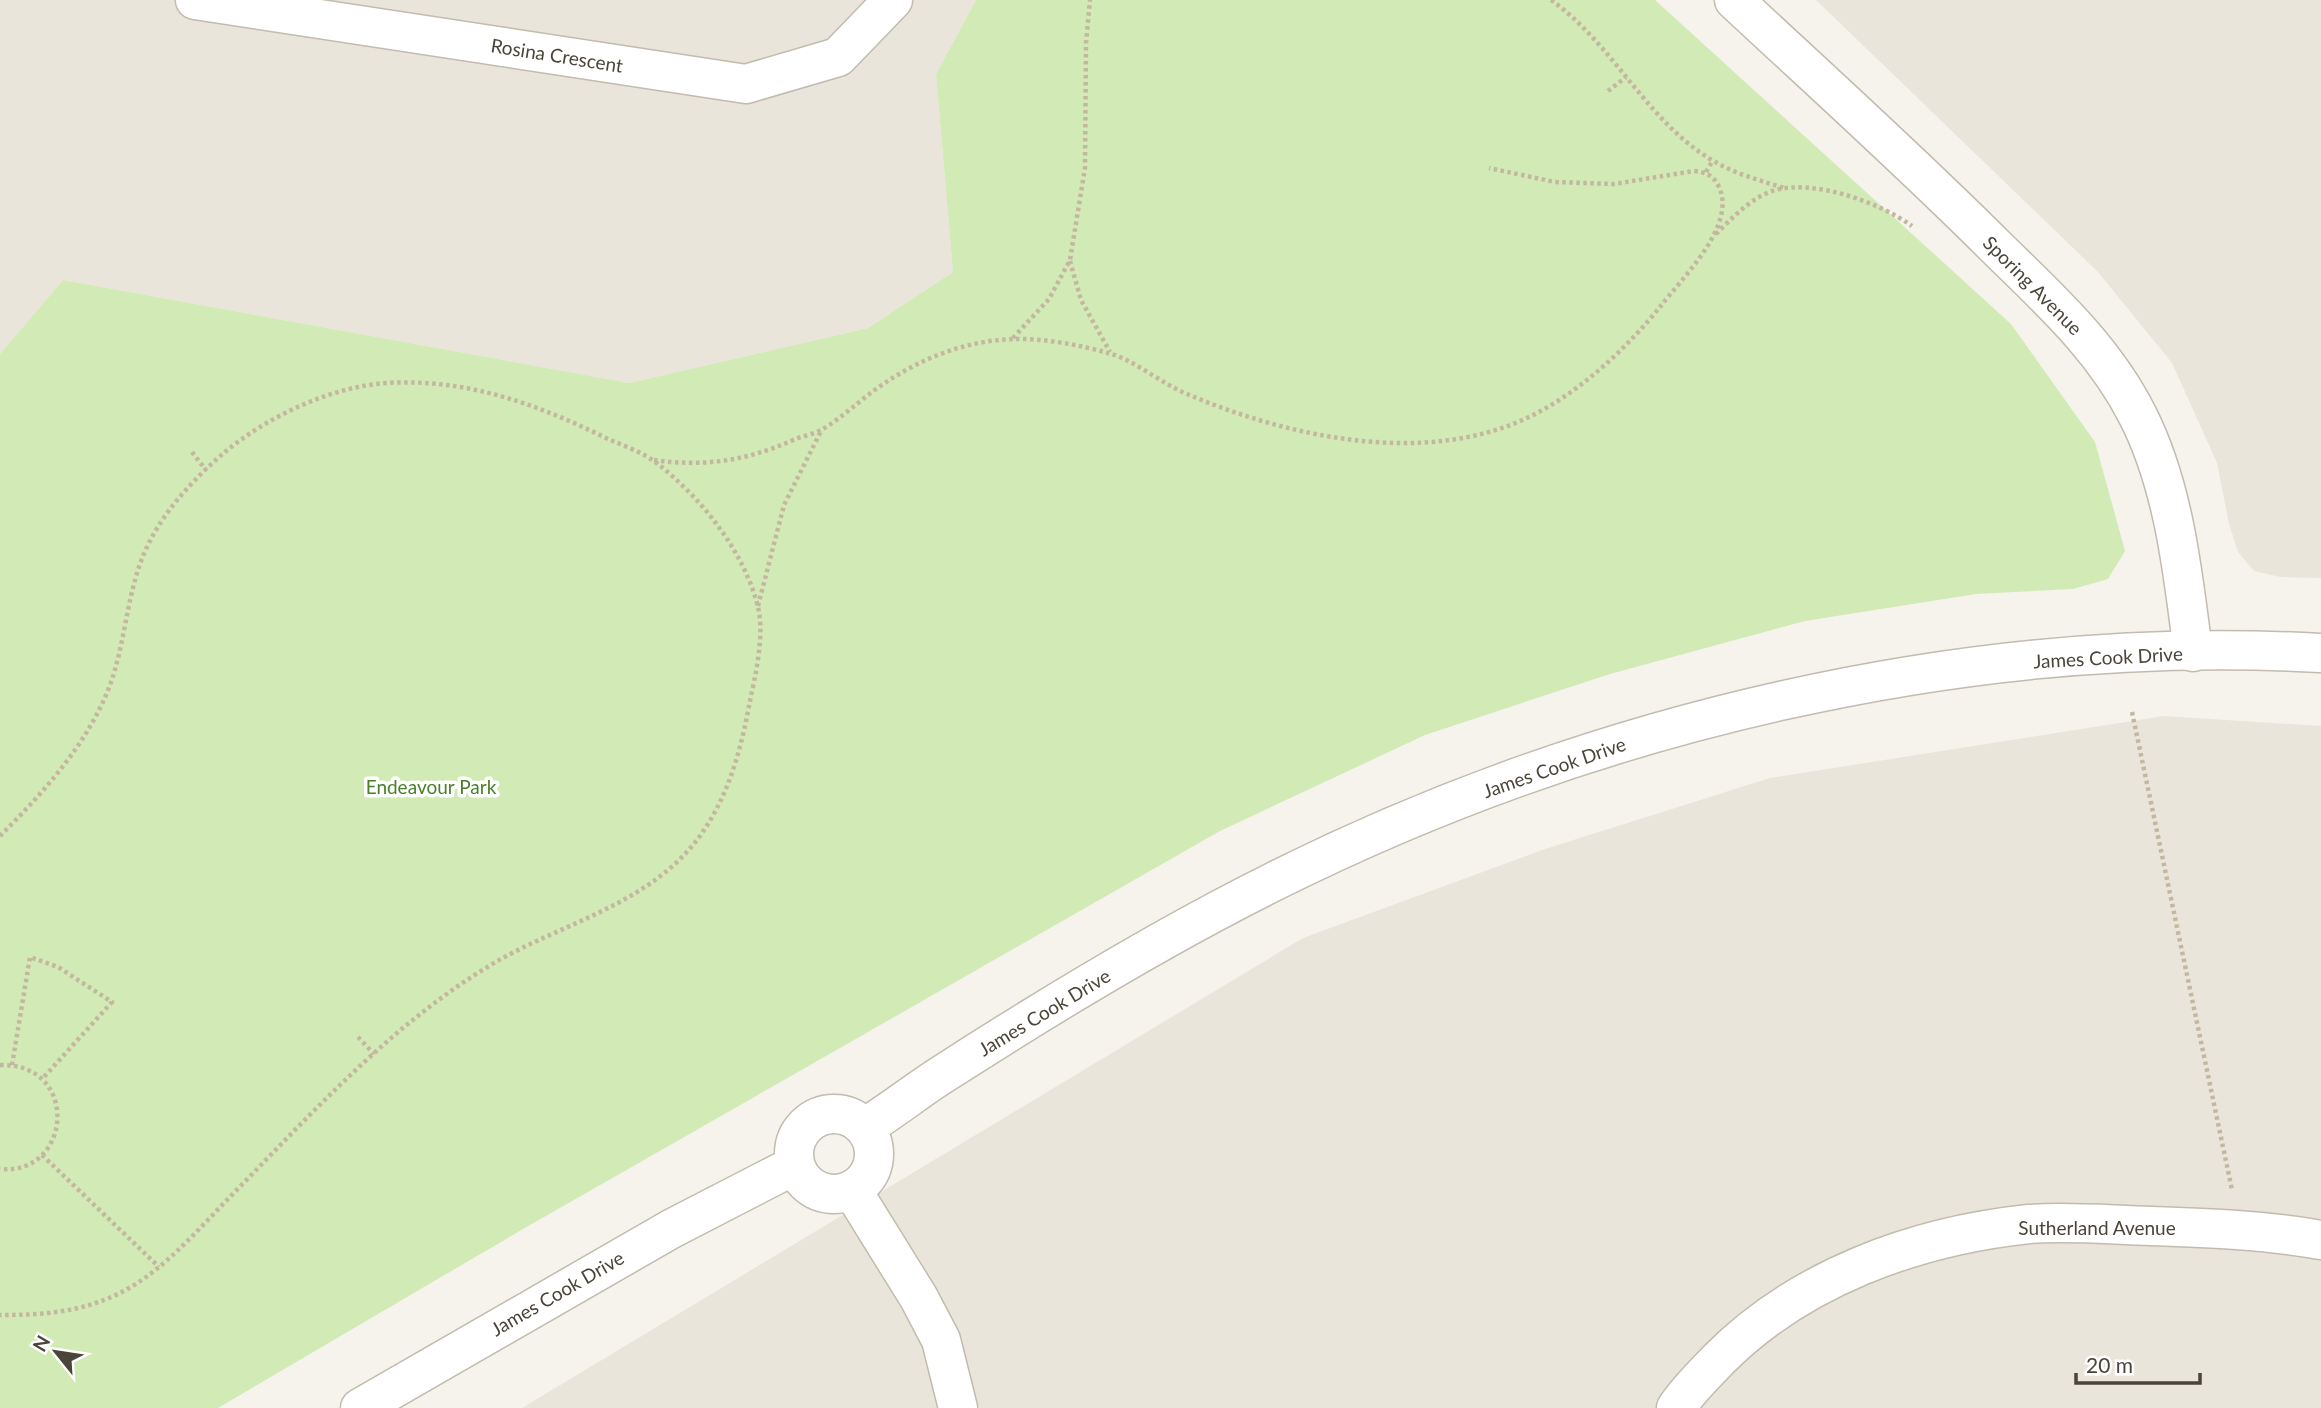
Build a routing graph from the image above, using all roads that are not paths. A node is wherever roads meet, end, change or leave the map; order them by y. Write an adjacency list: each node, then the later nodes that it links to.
1 (195, 0): 2 (street, Rosina Crescent)
2 (893, 0)
3 (1734, 0): 4 (street, Sporing Avenue)
4 (2193, 652): 5 (street, James Cook Drive); 6 (street, James Cook Drive)
5 (2321, 653)
6 (865, 1127): 7 (street); 8 (street)
7 (795, 1165): 8 (street); 10 (street, James Cook Drive)
8 (852, 1190): 11 (street)
9 (2321, 1240): 12 (street, Sutherland Avenue)
10 (360, 1408)
11 (958, 1408)
12 (1676, 1408)

